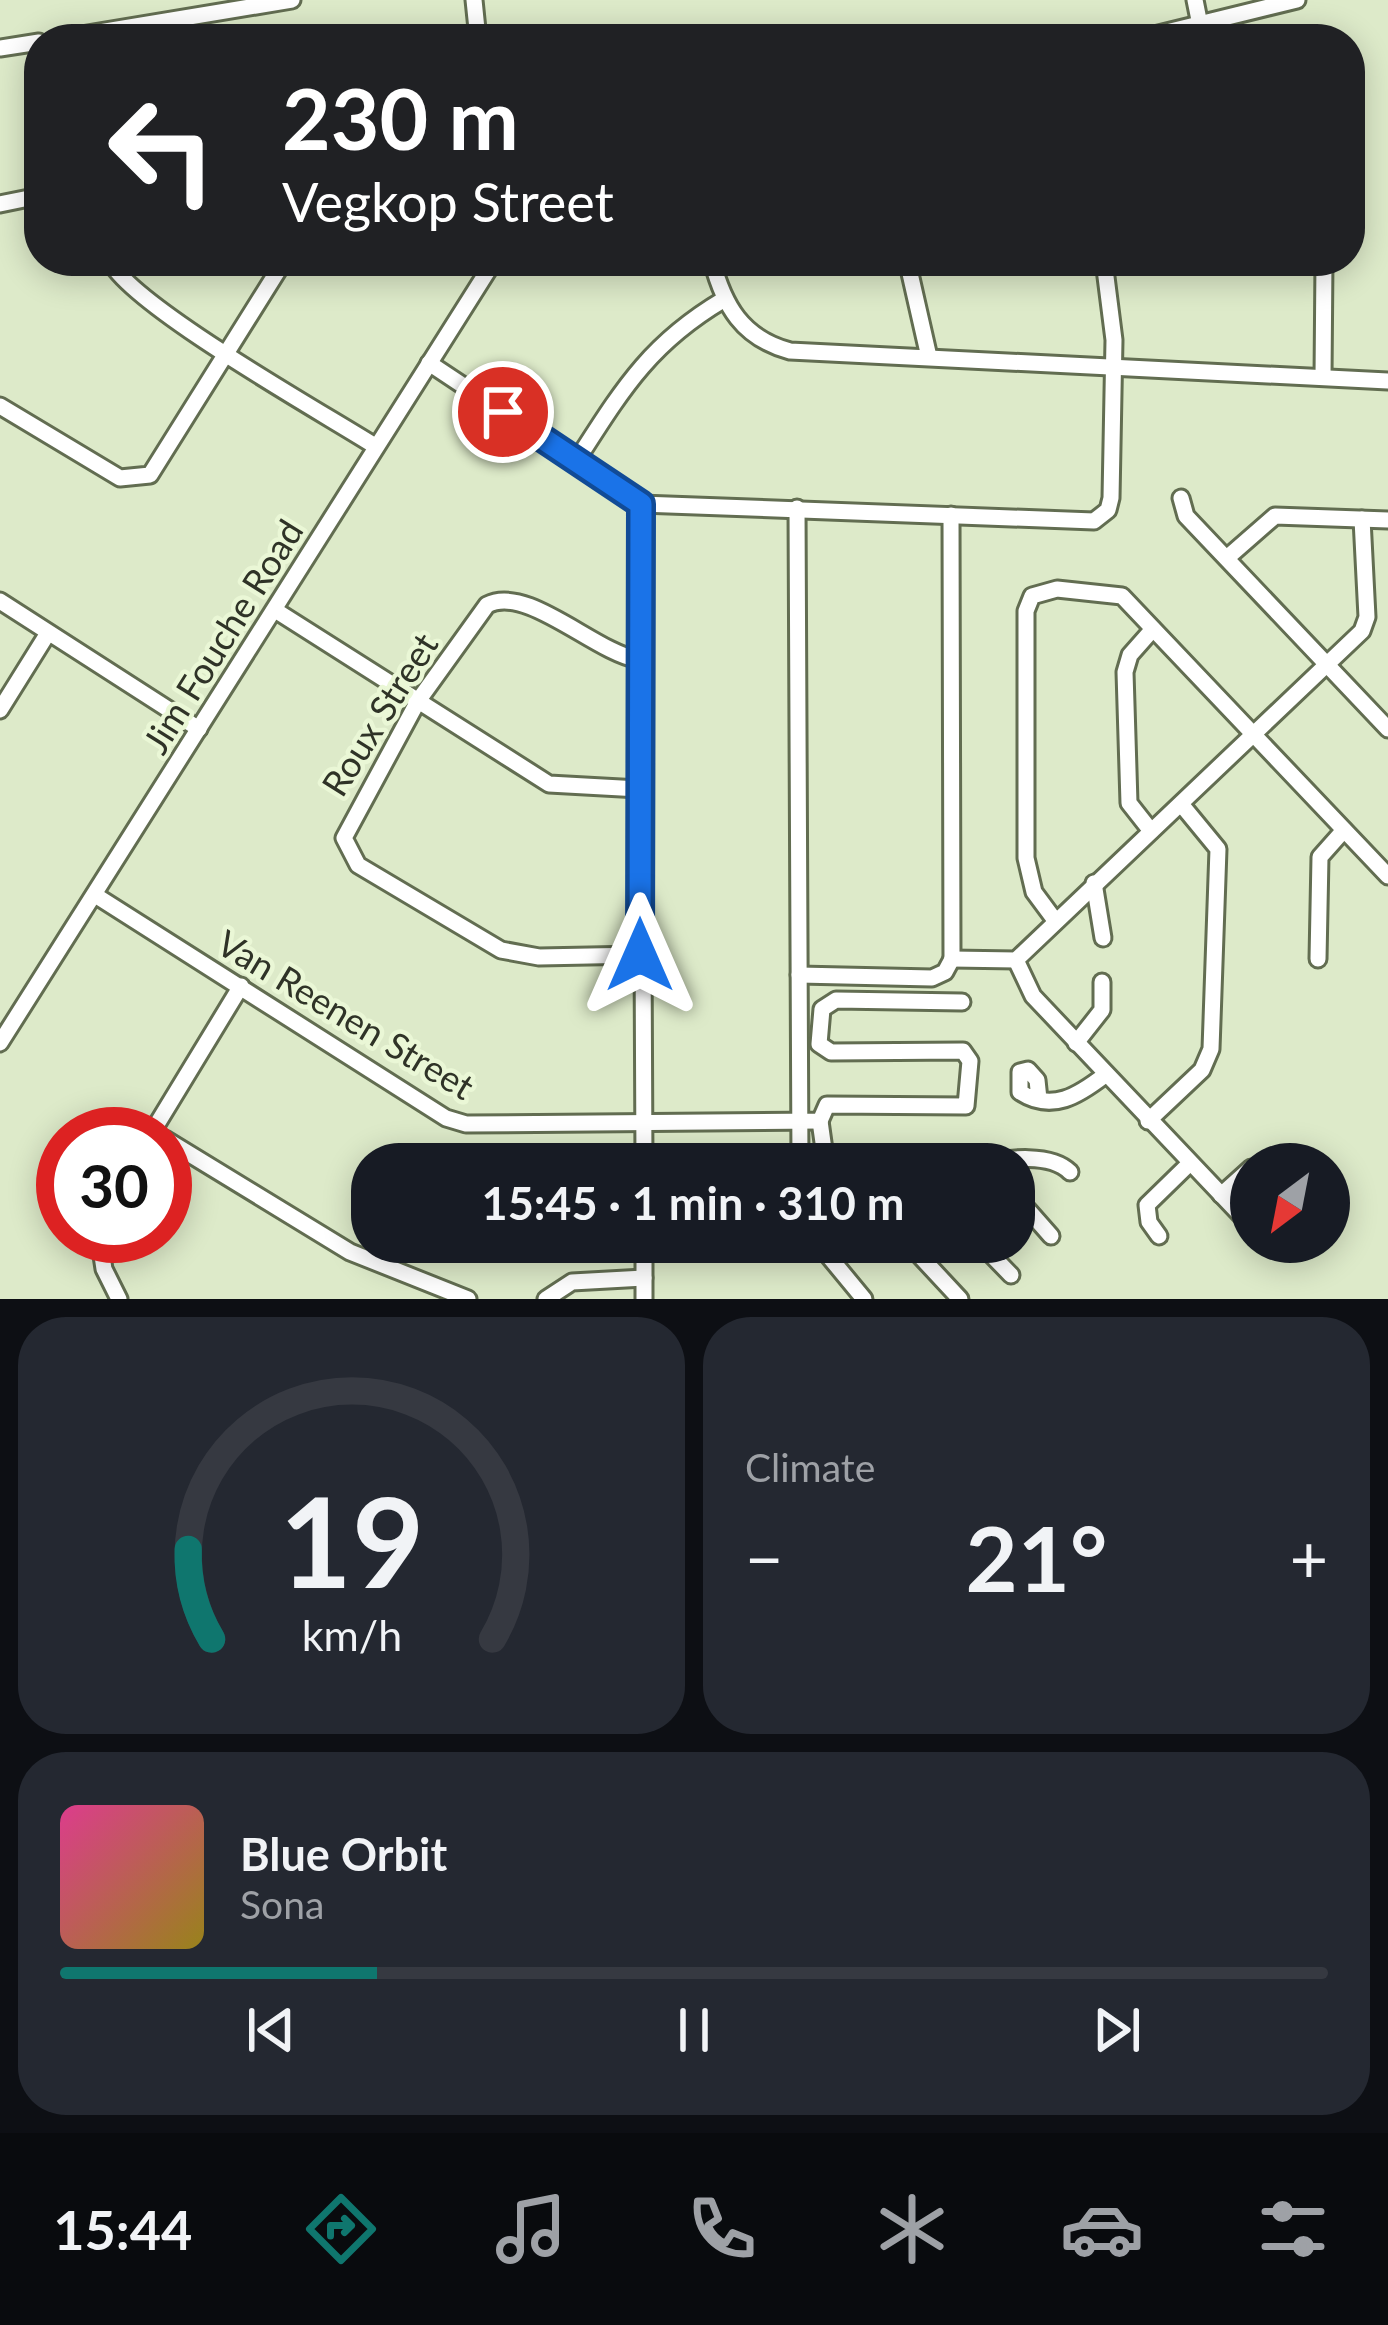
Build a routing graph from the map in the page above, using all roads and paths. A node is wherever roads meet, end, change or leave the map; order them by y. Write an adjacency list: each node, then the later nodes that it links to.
1 (292, 0): 3 (street)
2 (1297, 0): 4 (street)
3 (147, 24)
4 (1204, 24)
5 (122, 276): 13 (street)
6 (275, 276): 13 (street)
7 (484, 276): 15 (street, Jim Fouche Road)
8 (716, 276): 12 (street)
9 (911, 276): 14 (street)
10 (1105, 276): 16 (street)
11 (1324, 276): 17 (street)
12 (723, 301): 14 (street); 21 (street)
13 (228, 353): 19 (street); 20 (street)
14 (929, 357): 16 (street)
15 (429, 363): 20 (street, Jim Fouche Road); 21 (street)
16 (1114, 367): 17 (street); 25 (street)
17 (1323, 377): 18 (street)
18 (1388, 380)
19 (0, 406)
20 (375, 446): 30 (street, Jim Fouche Road)
21 (577, 460): 23 (street)
22 (1181, 498): 28 (street)
23 (641, 504): 24 (street); 33 (street)
24 (797, 508): 25 (street); 53 (street)
25 (951, 515): 50 (street)
26 (1362, 519): 27 (street); 28 (street); 34 (street)
27 (1388, 520)
28 (1228, 557): 34 (street)
29 (0, 601): 32 (street)
30 (275, 610): 35 (street); 37 (street, Jim Fouche Road)
31 (1153, 629): 39 (street); 43 (street); 47 (street)
32 (48, 633): 36 (street); 37 (street)
33 (639, 660): 35 (street, Roux Street); 40 (street)
34 (1327, 665): 38 (street); 39 (street)
35 (418, 701): 40 (street); 49 (street, Roux Street)
36 (0, 710)
37 (199, 729): 46 (street, Jim Fouche Road)
38 (1388, 729)
39 (1255, 734): 41 (street); 42 (street)
40 (639, 789): 49 (street)
41 (1181, 804): 43 (street); 64 (street)
42 (1344, 830): 44 (street); 51 (street)
43 (1151, 831): 45 (street)
44 (1388, 876)
45 (1094, 883): 47 (street); 48 (street)
46 (95, 895): 55 (street, Van Reenen Street); 57 (street, Jim Fouche Road)
47 (1054, 919): 52 (street)
48 (1103, 938)
49 (640, 955): 65 (street)
50 (952, 959): 52 (street); 53 (street)
51 (1318, 959)
52 (1016, 960): 58 (street)
53 (799, 975): 62 (street)
54 (1102, 982): 58 (street)
55 (241, 986): 61 (street); 65 (street, Van Reenen Street)
56 (962, 1002): 63 (street)
57 (0, 1043)
58 (1076, 1043): 59 (street)
59 (1105, 1076): 60 (street); 64 (street)
60 (1039, 1099)
61 (172, 1107)
62 (800, 1119): 63 (street, Van Reenen Street); 65 (street, Van Reenen Street); 67 (street)
63 (820, 1121): 68 (street)
64 (1148, 1121): 71 (street)
65 (644, 1123): 66 (street)
66 (644, 1143)
67 (800, 1143)
68 (823, 1143)
69 (192, 1156): 87 (street)
70 (1035, 1160): 72 (street)
71 (1188, 1165): 74 (street); 78 (street)
72 (1070, 1172)
73 (1230, 1187): 74 (street)
74 (1222, 1195): 75 (street)
75 (1230, 1204)
76 (1035, 1218): 77 (street)
77 (1051, 1236)
78 (1160, 1236)
79 (103, 1263): 86 (street)
80 (644, 1263): 85 (street)
81 (834, 1263): 90 (street)
82 (927, 1263): 91 (street)
83 (1000, 1263): 84 (street)
84 (1011, 1275)
85 (644, 1278): 88 (street); 89 (street)
86 (119, 1299)
87 (468, 1299)
88 (546, 1299)
89 (644, 1299)
90 (864, 1299)
91 (960, 1299)

